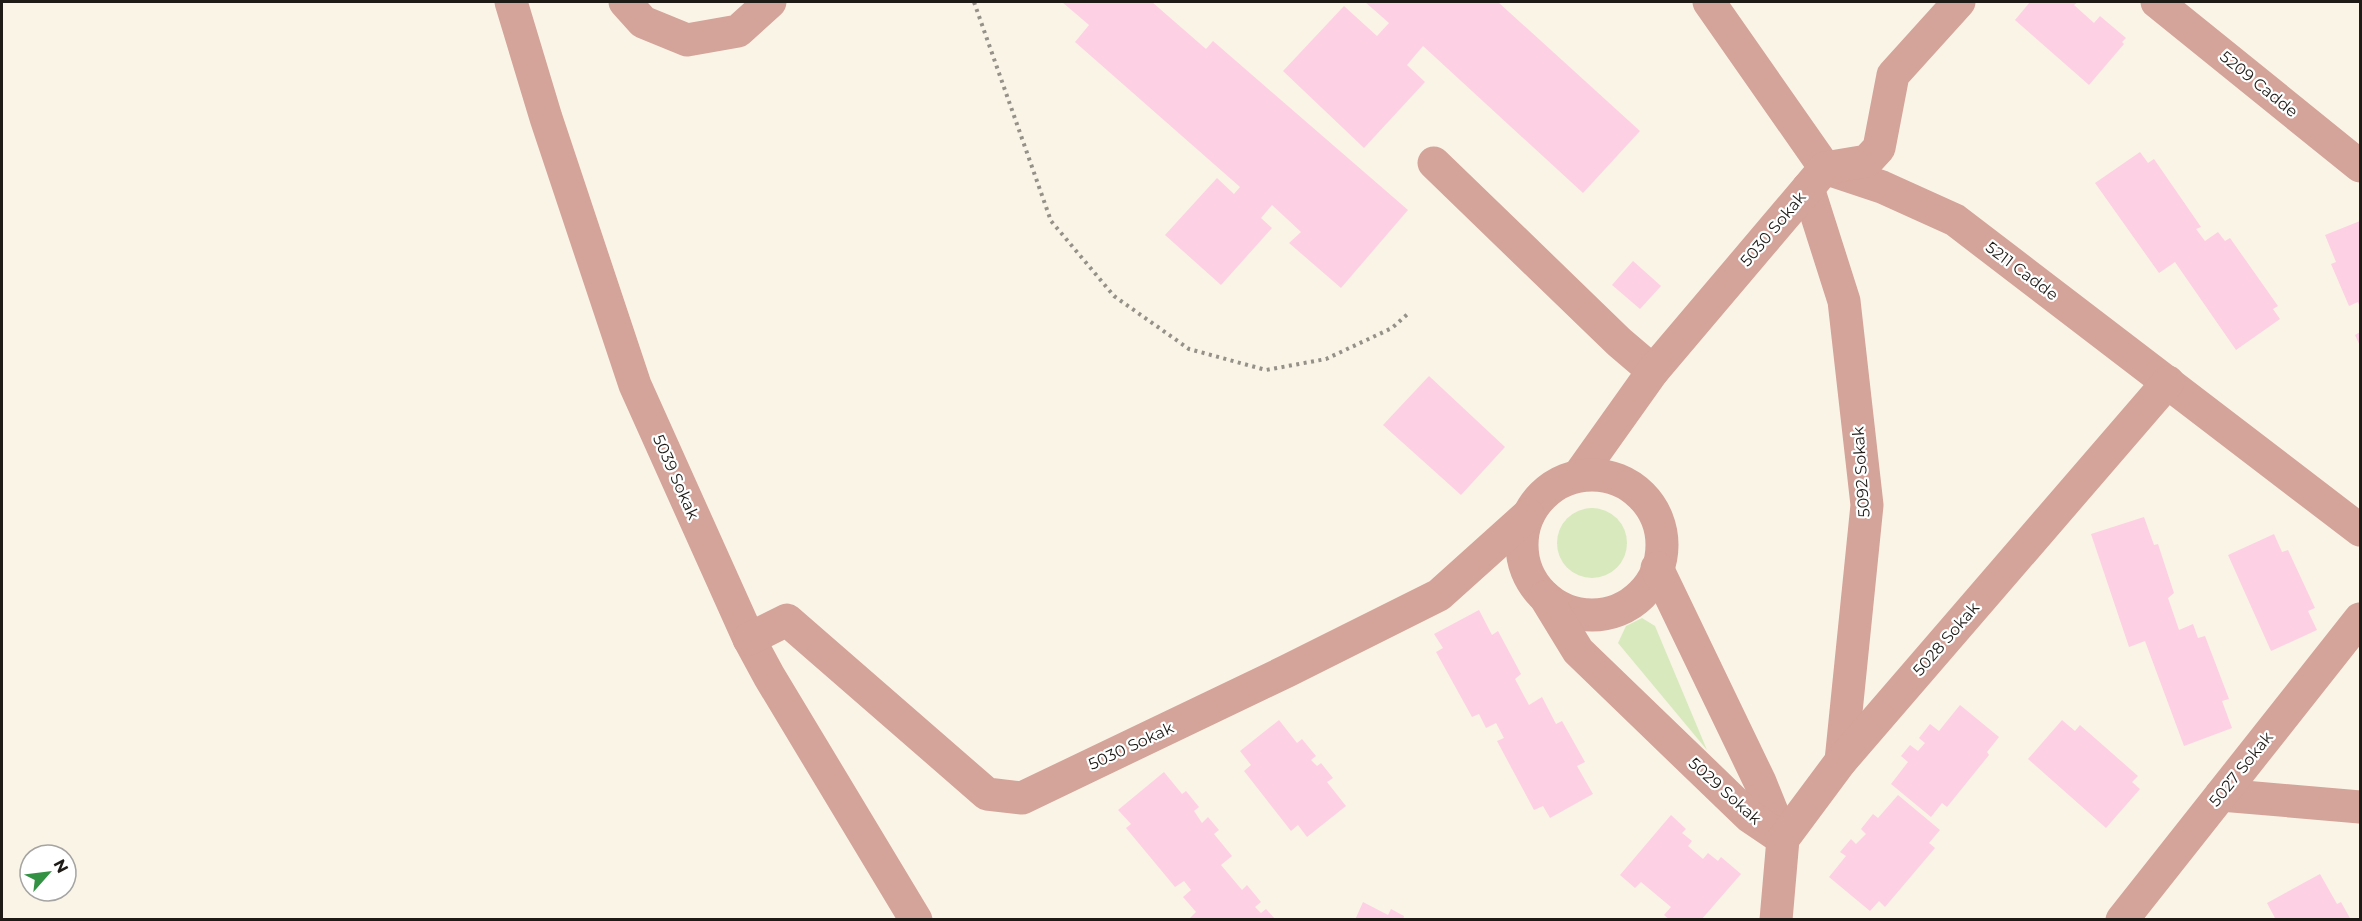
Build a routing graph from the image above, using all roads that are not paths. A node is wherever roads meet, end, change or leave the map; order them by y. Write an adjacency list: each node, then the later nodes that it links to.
1 (511, 2): 18 (street, 5039 Sokak)
2 (625, 2): 3 (street)
3 (770, 2)
4 (1709, 2): 9 (street)
5 (1959, 2): 9 (street)
6 (2157, 2): 8 (street, 5209 Cadde)
7 (1434, 163): 10 (street)
8 (2361, 166)
9 (1816, 178): 10 (street, 5030 Sokak); 11 (street, 5211 Cadde); 19 (street, 5092 Sokak)
10 (1653, 371): 12 (street, 5030 Sokak)
11 (2168, 382): 14 (street, 5211 Cadde); 19 (street, 5028 Sokak)
12 (1579, 475): 13 (street); 15 (street)
13 (1528, 515): 16 (street); 18 (street, 5030 Sokak)
14 (2361, 530)
15 (1657, 568): 16 (street); 22 (street, 5029 Sokak)
16 (1545, 597): 22 (street, 5029 Sokak)
17 (2361, 619): 20 (street, 5027 Sokak)
18 (749, 639): 23 (street, 5039 Sokak)
19 (1841, 761): 22 (street, 5028 Sokak)
20 (2221, 795): 21 (street); 25 (street, 5027 Sokak)
21 (2361, 807)
22 (1783, 839): 24 (street)
23 (916, 920)
24 (1776, 920)
25 (2122, 920)

